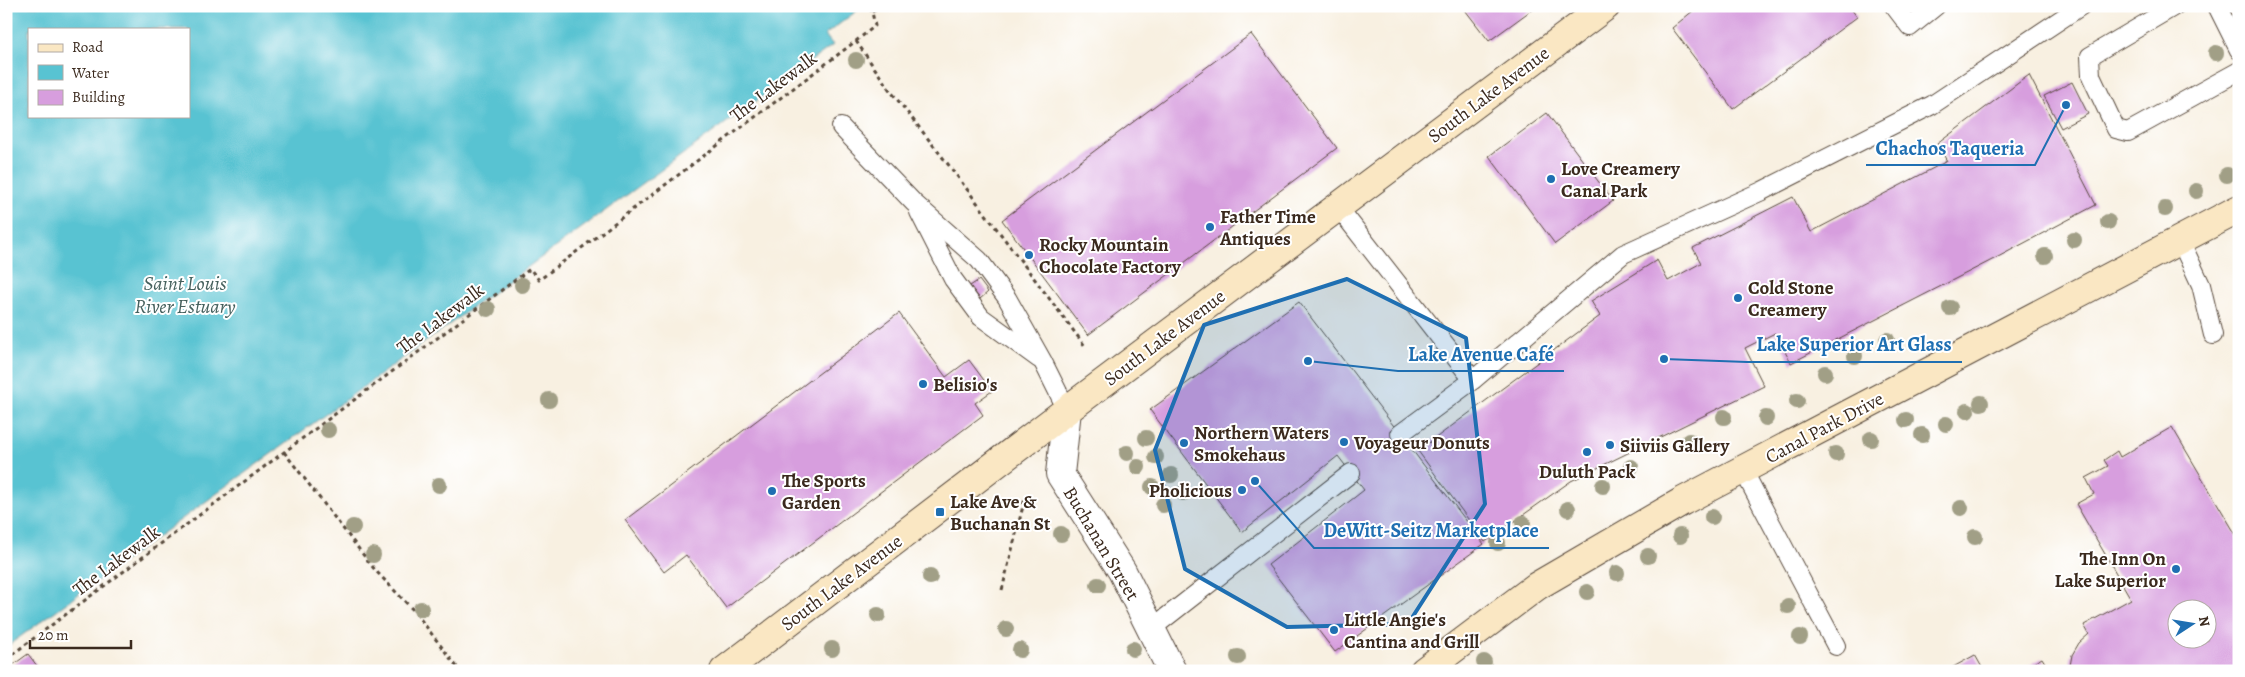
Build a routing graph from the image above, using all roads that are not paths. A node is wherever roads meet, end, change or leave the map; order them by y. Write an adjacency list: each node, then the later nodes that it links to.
1 (1606, 6): 11 (street, South Lake Avenue)
2 (1894, 6): 3 (lane)
3 (1936, 6)
4 (2081, 6): 16 (lane)
5 (2175, 6): 8 (lane)
6 (2217, 6): 7 (lane)
7 (2239, 50)
8 (2239, 71)
9 (841, 126): 10 (lane)
10 (914, 203): 15 (lane); 15 (lane)
11 (1338, 207): 16 (lane); 17 (street, South Lake Avenue)
12 (2239, 209): 13 (street, Canal Park Drive)
13 (2180, 240): 14 (lane); 19 (street, Canal Park Drive)
14 (2213, 335)
15 (1043, 362): 17 (lane)
16 (1473, 380): 18 (lane)
17 (1067, 410): 21 (street, Buchanan Street); 23 (street, South Lake Avenue)
18 (1400, 434)
19 (1743, 470): 22 (lane); 25 (street, Canal Park Drive)
20 (1351, 473): 21 (lane)
21 (1151, 629): 24 (street, Buchanan Street)
22 (1836, 646)
23 (724, 671)
24 (1172, 671)
25 (1424, 671)

